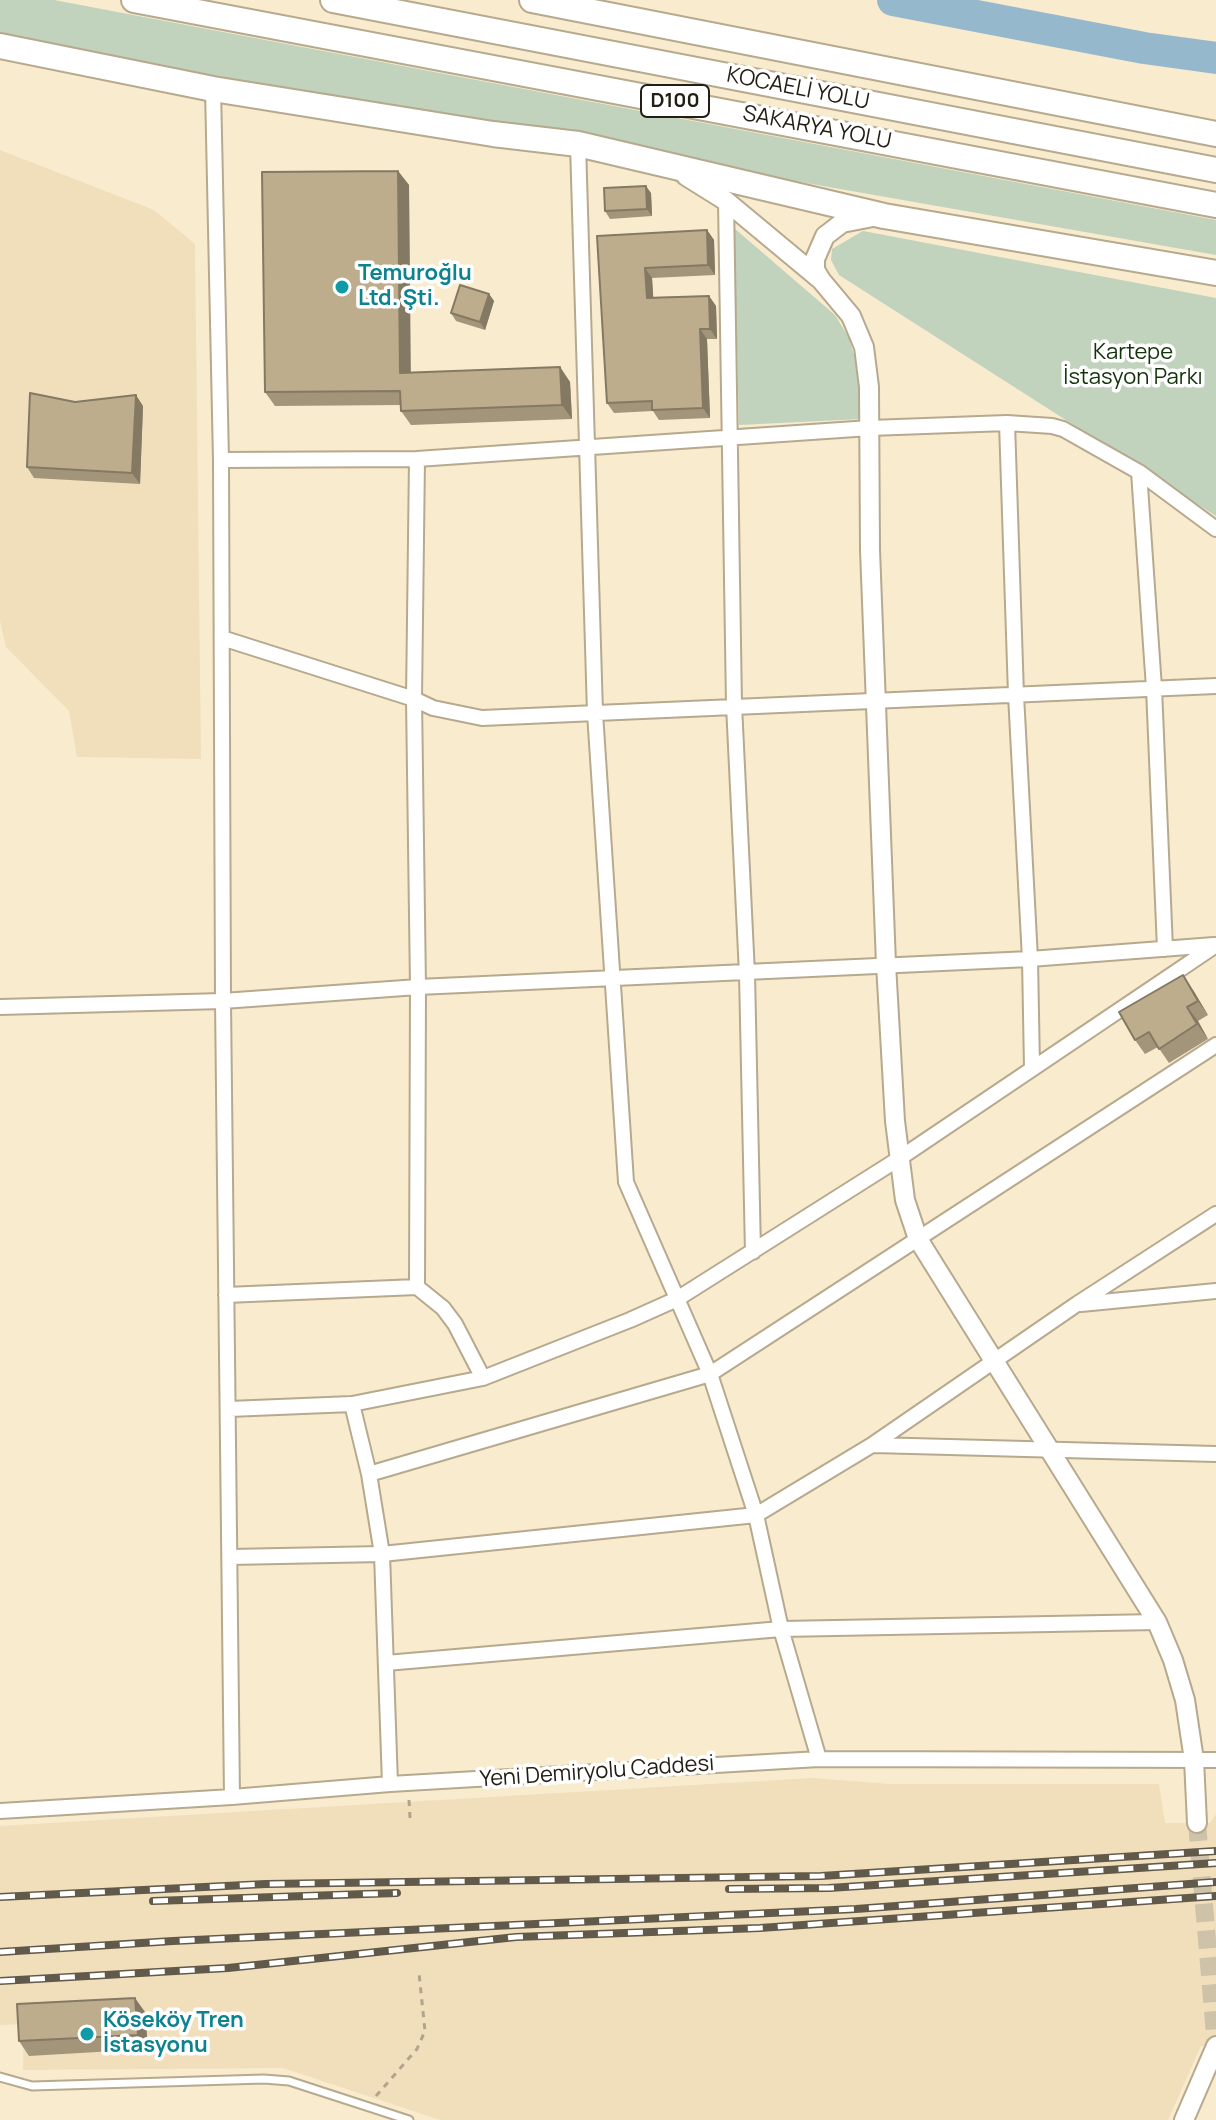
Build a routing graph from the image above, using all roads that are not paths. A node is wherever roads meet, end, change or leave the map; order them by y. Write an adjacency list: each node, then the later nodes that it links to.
1 (134, 0): 11 (highway, SAKARYA YOLU / D100)
2 (333, 0): 9 (highway, KOCAELİ YOLU / D100)
3 (532, 0): 6 (highway)
4 (0, 46): 5 (highway)
5 (213, 89): 7 (highway); 20 (street)
6 (1216, 134)
7 (578, 144): 8 (highway); 18 (street)
8 (660, 162): 10 (street); 12 (highway)
9 (1216, 170)
10 (726, 201): 14 (street); 17 (street)
11 (1216, 205)
12 (884, 216): 13 (highway); 14 (street)
13 (1216, 273)
14 (821, 280): 16 (street)
15 (1007, 423): 16 (street); 21 (street); 26 (street)
16 (870, 428): 17 (street); 28 (street)
17 (728, 437): 18 (street); 29 (street)
18 (585, 449): 19 (street); 30 (street)
19 (417, 459): 20 (street); 27 (street)
20 (221, 460): 23 (street)
21 (1139, 472): 22 (street); 25 (street)
22 (1216, 529)
23 (222, 638): 27 (street); 38 (street)
24 (1216, 686): 25 (street)
25 (1154, 688): 26 (street); 32 (street)
26 (1016, 695): 28 (street); 33 (street)
27 (414, 699): 30 (street); 37 (street)
28 (875, 700): 29 (street); 34 (street)
29 (734, 705): 30 (street); 35 (street)
30 (595, 713): 36 (street)
31 (1216, 944): 32 (street); 41 (street)
32 (1165, 949): 33 (street)
33 (1030, 959): 34 (street); 41 (street)
34 (886, 964): 35 (street); 42 (street)
35 (747, 974): 36 (street); 45 (street)
36 (611, 978): 37 (street); 49 (street)
37 (418, 987): 38 (street); 46 (street)
38 (223, 1001): 39 (street); 48 (street)
39 (0, 1007)
40 (1216, 1045): 44 (street)
41 (1032, 1068): 42 (street)
42 (900, 1158): 44 (street); 45 (street)
43 (1216, 1214): 50 (street)
44 (918, 1239): 51 (street); 52 (street)
45 (753, 1252): 49 (street)
46 (417, 1287): 48 (street); 53 (street)
47 (1216, 1291): 50 (street)
48 (226, 1295): 55 (street)
49 (677, 1299): 52 (street); 53 (street)
50 (1077, 1304): 51 (street)
51 (992, 1361): 56 (street); 57 (street)
52 (710, 1374): 59 (street); 60 (street)
53 (483, 1378): 54 (street)
54 (352, 1404): 55 (street); 59 (street)
55 (229, 1409): 62 (street)
56 (872, 1445): 57 (street); 60 (street)
57 (1048, 1450): 58 (street); 63 (street)
58 (1216, 1454)
59 (369, 1474): 61 (street)
60 (756, 1515): 61 (street); 64 (street)
61 (382, 1554): 62 (street); 65 (street)
62 (230, 1557): 70 (street)
63 (1157, 1622): 64 (street); 67 (street)
64 (781, 1629): 65 (street); 66 (street)
65 (386, 1663): 69 (street)
66 (819, 1759): 67 (street, Yeni Demiryolu Caddesi); 69 (street, Yeni Demiryolu Caddesi)
67 (1194, 1760): 68 (street, Yeni Demiryolu Caddesi); 72 (street)
68 (1216, 1760)
69 (390, 1784): 70 (street, Yeni Demiryolu Caddesi)
70 (232, 1797): 71 (street, Yeni Demiryolu Caddesi)
71 (0, 1811)
72 (1197, 1823)
73 (1216, 2046): 76 (street)
74 (0, 2077): 75 (lane)
75 (409, 2120)
76 (1184, 2120)

